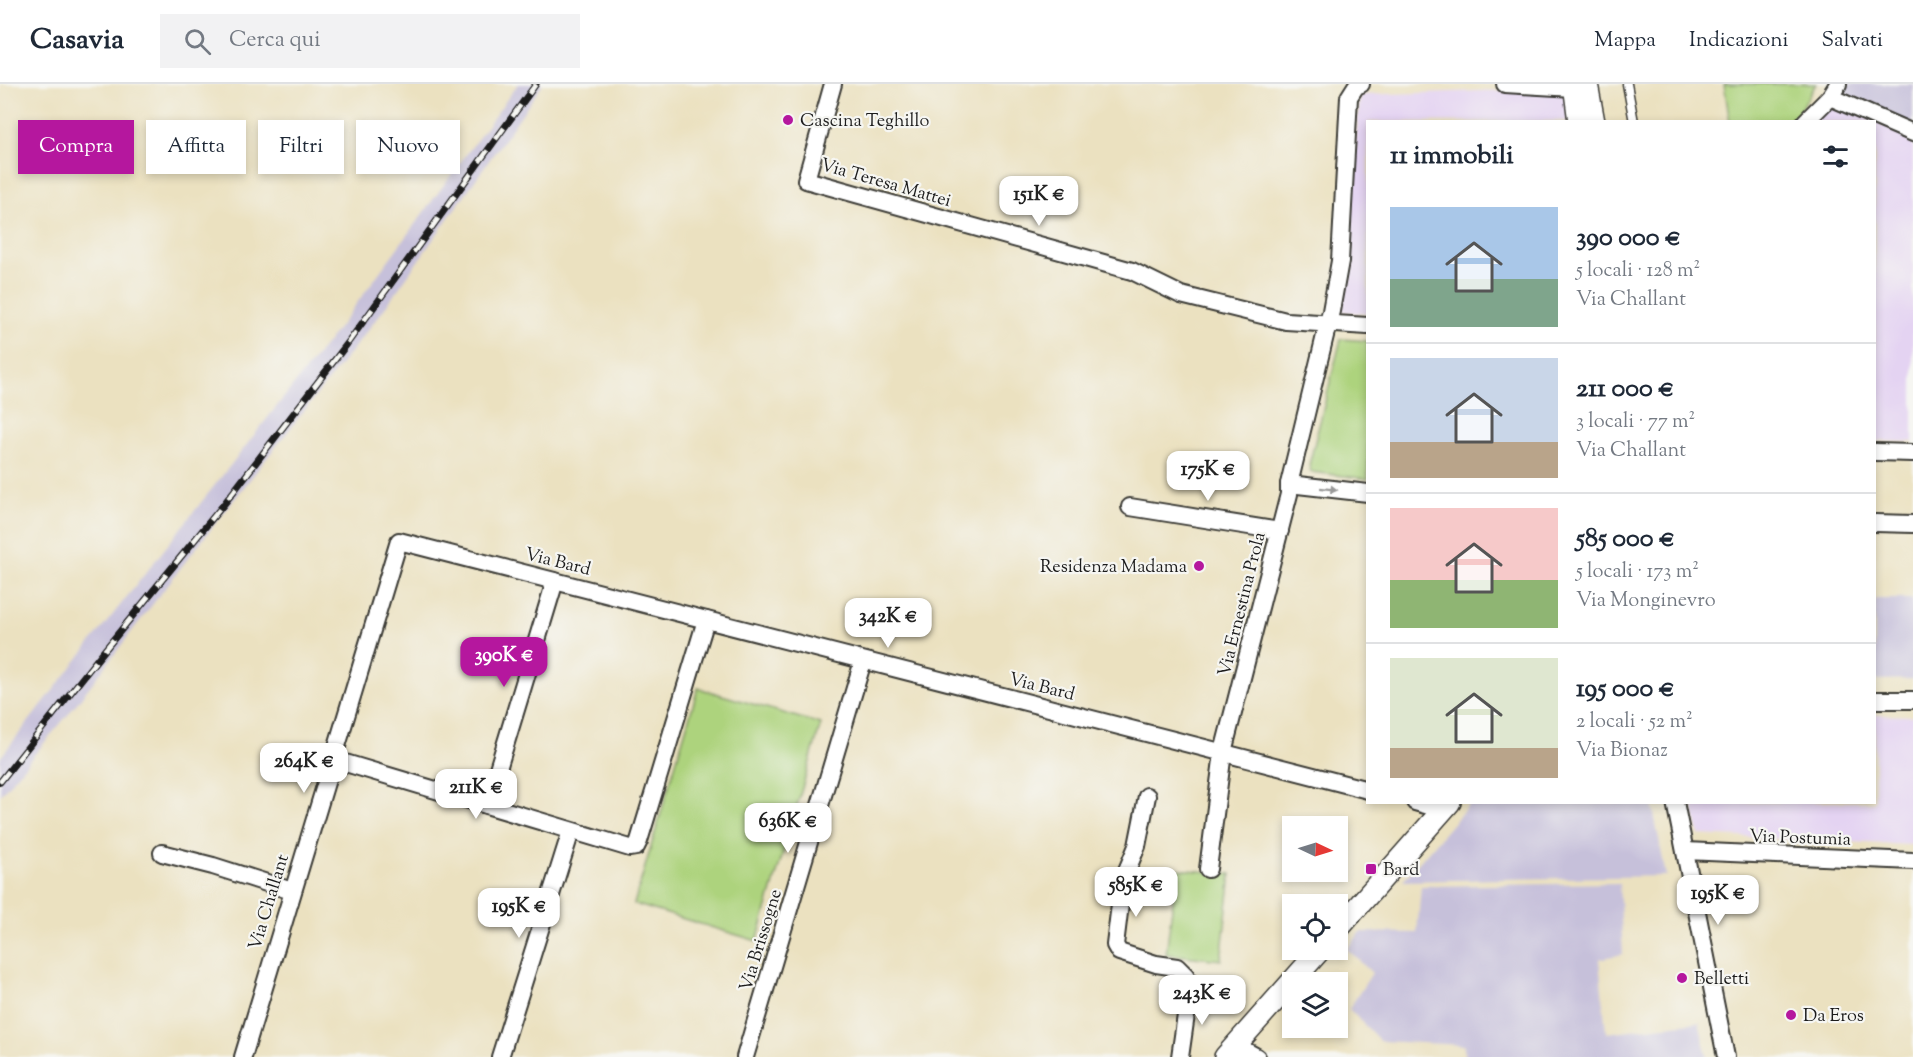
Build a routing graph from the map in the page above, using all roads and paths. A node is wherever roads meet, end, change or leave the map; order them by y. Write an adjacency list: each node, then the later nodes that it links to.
1 (833, 84): 12 (street, Via Teresa Mattei)
2 (1361, 84): 12 (street)
3 (1505, 84): 5 (street)
4 (1627, 84): 9 (lane)
5 (1578, 85): 7 (street); 8 (street)
6 (1834, 90): 10 (street); 11 (street)
7 (1579, 120)
8 (1593, 120)
9 (1634, 120)
10 (1807, 120)
11 (1913, 133)
12 (1326, 324): 13 (street, Via Teresa Mattei); 16 (street, Via Ernestina Prola)
13 (1366, 326)
14 (1876, 452): 15 (street)
15 (1913, 453)
16 (1289, 484): 17 (street, one-way to 17); 21 (street, Via Ernestina Prola)
17 (1366, 493)
18 (1130, 507): 21 (street)
19 (1876, 523): 20 (street)
20 (1913, 524)
21 (1280, 531): 28 (street, Via Ernestina Prola)
22 (399, 542): 23 (street, Via Bard); 29 (street, Via Challant)
23 (555, 581): 24 (street, Via Bard); 34 (street)
24 (706, 620): 25 (street, Via Bard); 36 (street)
25 (863, 661): 28 (street, Via Bard); 47 (street, Via Brissogne)
26 (1876, 700): 27 (street)
27 (1913, 700)
28 (1223, 752): 30 (street, Via Bard); 40 (street, Via Ernestina Prola)
29 (332, 759): 34 (street); 41 (street, Via Challant)
30 (1366, 789)
31 (1147, 796): 48 (street)
32 (1431, 804): 35 (street)
33 (1676, 804): 37 (street)
34 (487, 806): 36 (street)
35 (1447, 806): 42 (street)
36 (571, 831): 46 (street)
37 (1685, 852): 39 (street, Via Postumia); 50 (street)
38 (162, 853): 41 (street)
39 (1913, 861)
40 (1208, 870)
41 (292, 891): 45 (street, Via Challant)
42 (1348, 918)
43 (1311, 960): 44 (street)
44 (1230, 1051): 49 (street)
45 (243, 1057)
46 (500, 1057)
47 (745, 1057)
48 (1180, 1057)
49 (1257, 1057)
50 (1726, 1057)

